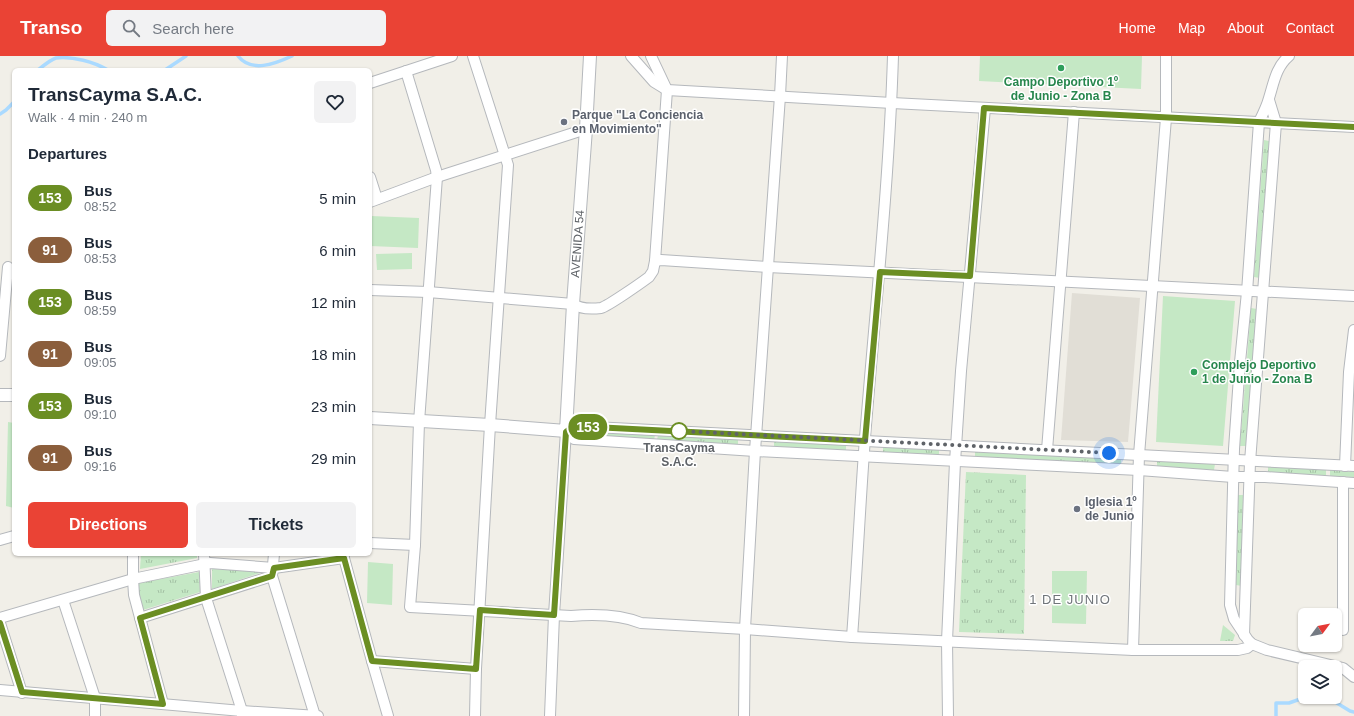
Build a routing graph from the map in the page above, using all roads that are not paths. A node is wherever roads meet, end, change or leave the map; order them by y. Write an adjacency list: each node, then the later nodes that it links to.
1 (452, 56): 10 (street)
2 (473, 56): 23 (street)
3 (590, 56): 22 (street, AVENIDA 54)
4 (631, 56): 12 (street)
5 (650, 56): 12 (street)
6 (782, 56): 13 (street)
7 (893, 56): 15 (street)
8 (1166, 56): 18 (street)
9 (1289, 56): 14 (street)
10 (406, 70): 11 (street); 24 (street)
11 (372, 82)
12 (667, 90): 13 (street); 26 (street)
13 (780, 96): 15 (street); 28 (street)
14 (1269, 100): 19 (street); 20 (street)
15 (892, 103): 16 (street); 29 (street)
16 (984, 108): 17 (street); 30 (street)
17 (1074, 112): 18 (street); 31 (street)
18 (1166, 118): 19 (street); 32 (street)
19 (1259, 122): 20 (street); 35 (street)
20 (1276, 122): 21 (street); 36 (street)
21 (1354, 127)
22 (586, 129): 23 (street); 39 (street, AVENIDA 54)
23 (504, 155): 24 (street); 38 (street)
24 (437, 177): 25 (street); 34 (street)
25 (373, 200)
26 (655, 261): 28 (street); 39 (street)
27 (7, 266): 41 (street)
28 (768, 267): 29 (street); 48 (street)
29 (880, 272): 30 (street); 49 (street)
30 (970, 276): 31 (street); 50 (street)
31 (1061, 282): 32 (street); 51 (street)
32 (1152, 286): 35 (street); 53 (street)
33 (372, 290): 34 (street)
34 (428, 292): 38 (street); 45 (street)
35 (1247, 292): 36 (street); 55 (street)
36 (1263, 292): 37 (street); 57 (street)
37 (1354, 296)
38 (499, 299): 39 (street); 46 (street)
39 (573, 304): 47 (street, AVENIDA 54)
40 (1354, 330): 58 (street)
41 (0, 356)
42 (0, 394): 43 (street)
43 (12, 395)
44 (372, 418): 45 (street)
45 (419, 422): 46 (street); 67 (street)
46 (490, 425): 47 (street); 76 (street)
47 (566, 432): 48 (street); 52 (street); 77 (street)
48 (757, 436): 49 (street); 52 (street)
49 (865, 441): 50 (street); 54 (street)
50 (957, 446): 51 (street); 56 (street)
51 (1047, 450): 53 (street)
52 (755, 451): 54 (street); 81 (street)
53 (1139, 455): 55 (street); 59 (street)
54 (864, 457): 56 (street); 84 (street)
55 (1233, 460): 57 (street); 60 (street)
56 (955, 462): 59 (street); 85 (street)
57 (1250, 462): 58 (street); 61 (street)
58 (1350, 466)
59 (1139, 470): 60 (street); 87 (street)
60 (1233, 477): 61 (street); 83 (street)
61 (1250, 477): 62 (street); 83 (street)
62 (1343, 482): 63 (street); 82 (street)
63 (1354, 483)
64 (12, 537): 65 (street)
65 (0, 540)
66 (372, 543): 67 (street)
67 (415, 545): 76 (street)
68 (133, 556): 73 (street)
69 (274, 556): 72 (street)
70 (344, 556): 72 (street); 88 (street)
71 (204, 559): 72 (street); 73 (street); 74 (street)
72 (273, 572): 74 (street); 97 (street)
73 (132, 579): 75 (street); 79 (street)
74 (206, 598): 79 (street); 95 (street)
75 (63, 600): 78 (street); 93 (street)
76 (480, 610): 77 (street); 89 (street)
77 (554, 615): 81 (street); 101 (street)
78 (0, 618)
79 (140, 618): 94 (street)
80 (0, 623): 92 (street)
81 (745, 629): 84 (street); 102 (street)
82 (1342, 630)
83 (1244, 635): 86 (street)
84 (852, 637): 85 (street)
85 (947, 641): 87 (street); 103 (street)
86 (1252, 644): 87 (street); 90 (street)
87 (1134, 650)
88 (372, 661): 89 (street); 99 (street)
89 (476, 669): 100 (street)
90 (1354, 676)
91 (0, 690): 92 (street)
92 (22, 692): 93 (street)
93 (95, 698): 94 (street); 96 (street)
94 (163, 704): 95 (street)
95 (242, 714): 97 (street)
96 (95, 716)
97 (315, 716): 98 (street)
98 (318, 716)
99 (388, 716)
100 (475, 716)
101 (550, 716)
102 (744, 716)
103 (948, 716)

